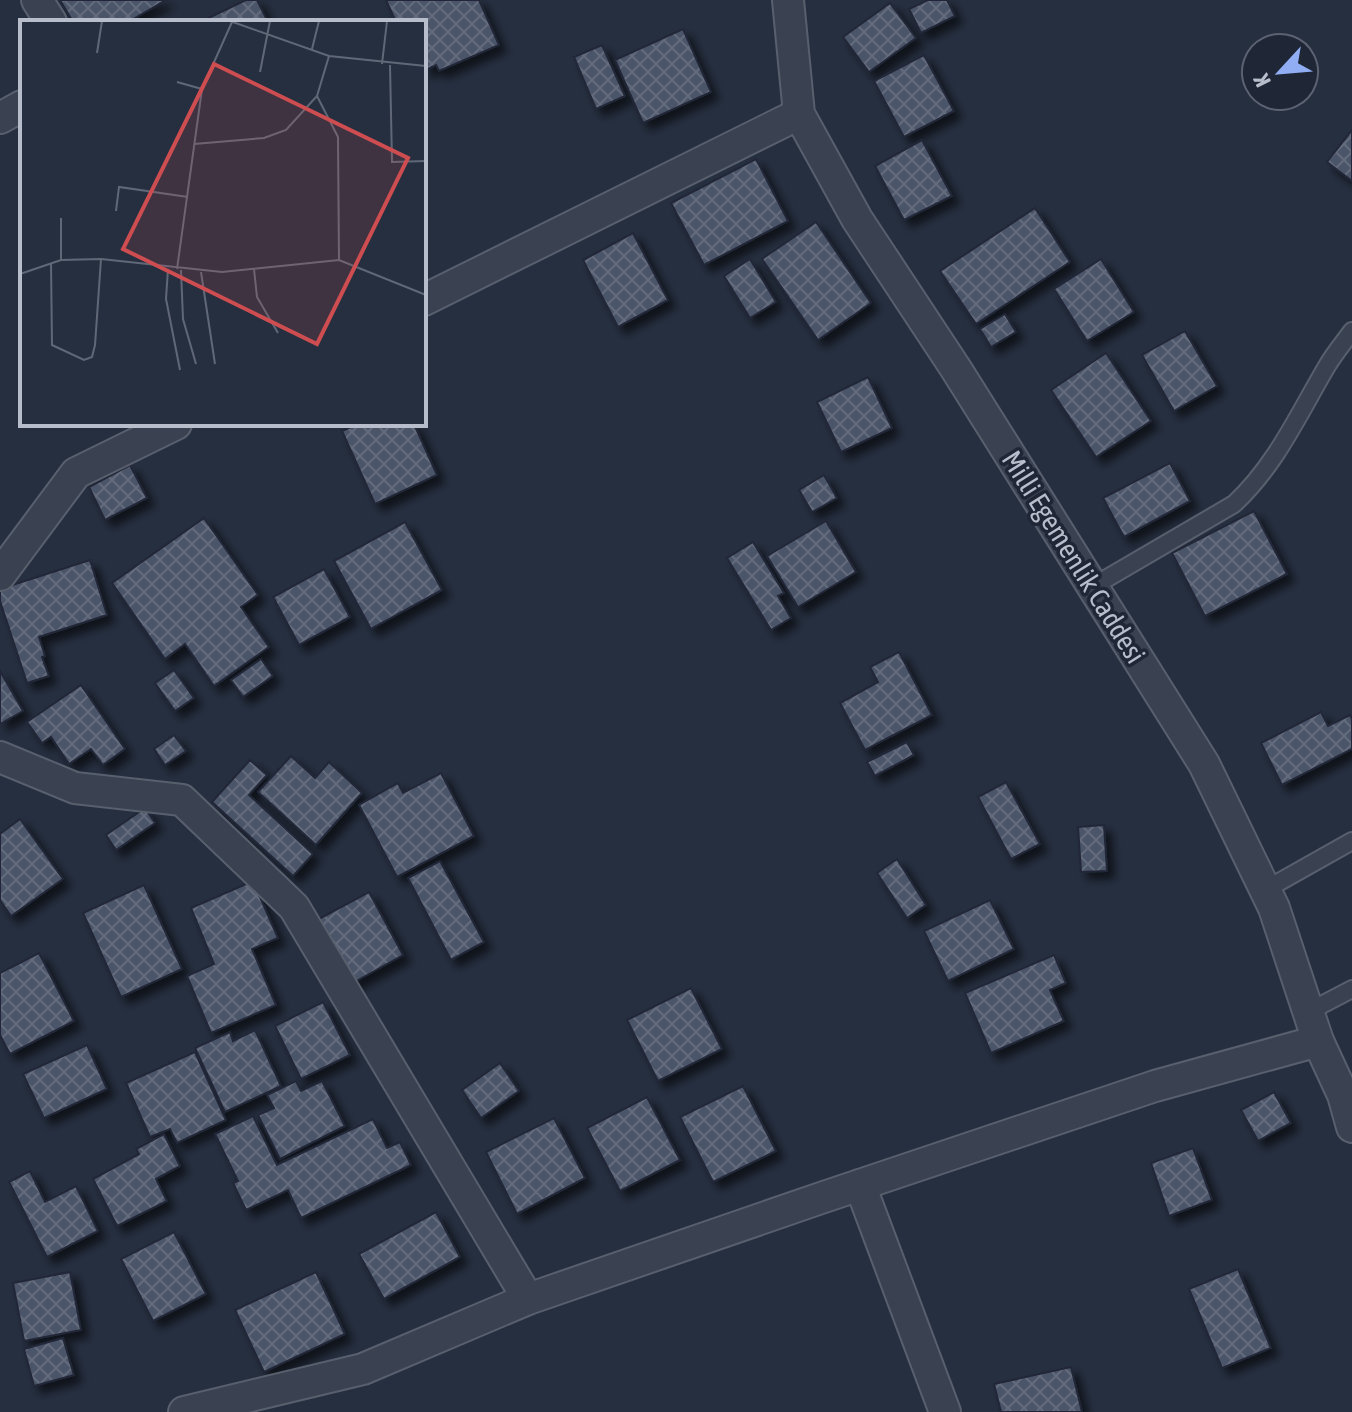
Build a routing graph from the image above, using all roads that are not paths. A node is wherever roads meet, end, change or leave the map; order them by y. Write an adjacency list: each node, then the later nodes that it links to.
1 (37, 0): 3 (street)
2 (788, 0): 5 (street, Milli Egemenlik Caddesi)
3 (50, 20)
4 (20, 107): 6 (street)
5 (799, 114): 7 (street); 11 (street, Milli Egemenlik Caddesi)
6 (0, 118)
7 (426, 299)
8 (1352, 331): 11 (lane)
9 (172, 426): 10 (street)
10 (0, 575)
11 (1092, 587): 14 (street, Milli Egemenlik Caddesi)
12 (0, 757): 21 (street)
13 (1352, 841): 14 (lane)
14 (1265, 890): 16 (street, Milli Egemenlik Caddesi)
15 (1352, 989): 16 (lane)
16 (1308, 1012): 17 (street, Milli Egemenlik Caddesi)
17 (1318, 1041): 18 (street, Milli Egemenlik Caddesi); 20 (street)
18 (1347, 1093): 19 (street, Milli Egemenlik Caddesi)
19 (1352, 1127)
20 (860, 1185): 21 (street); 23 (street)
21 (528, 1299): 22 (street)
22 (185, 1412)
23 (945, 1412)

